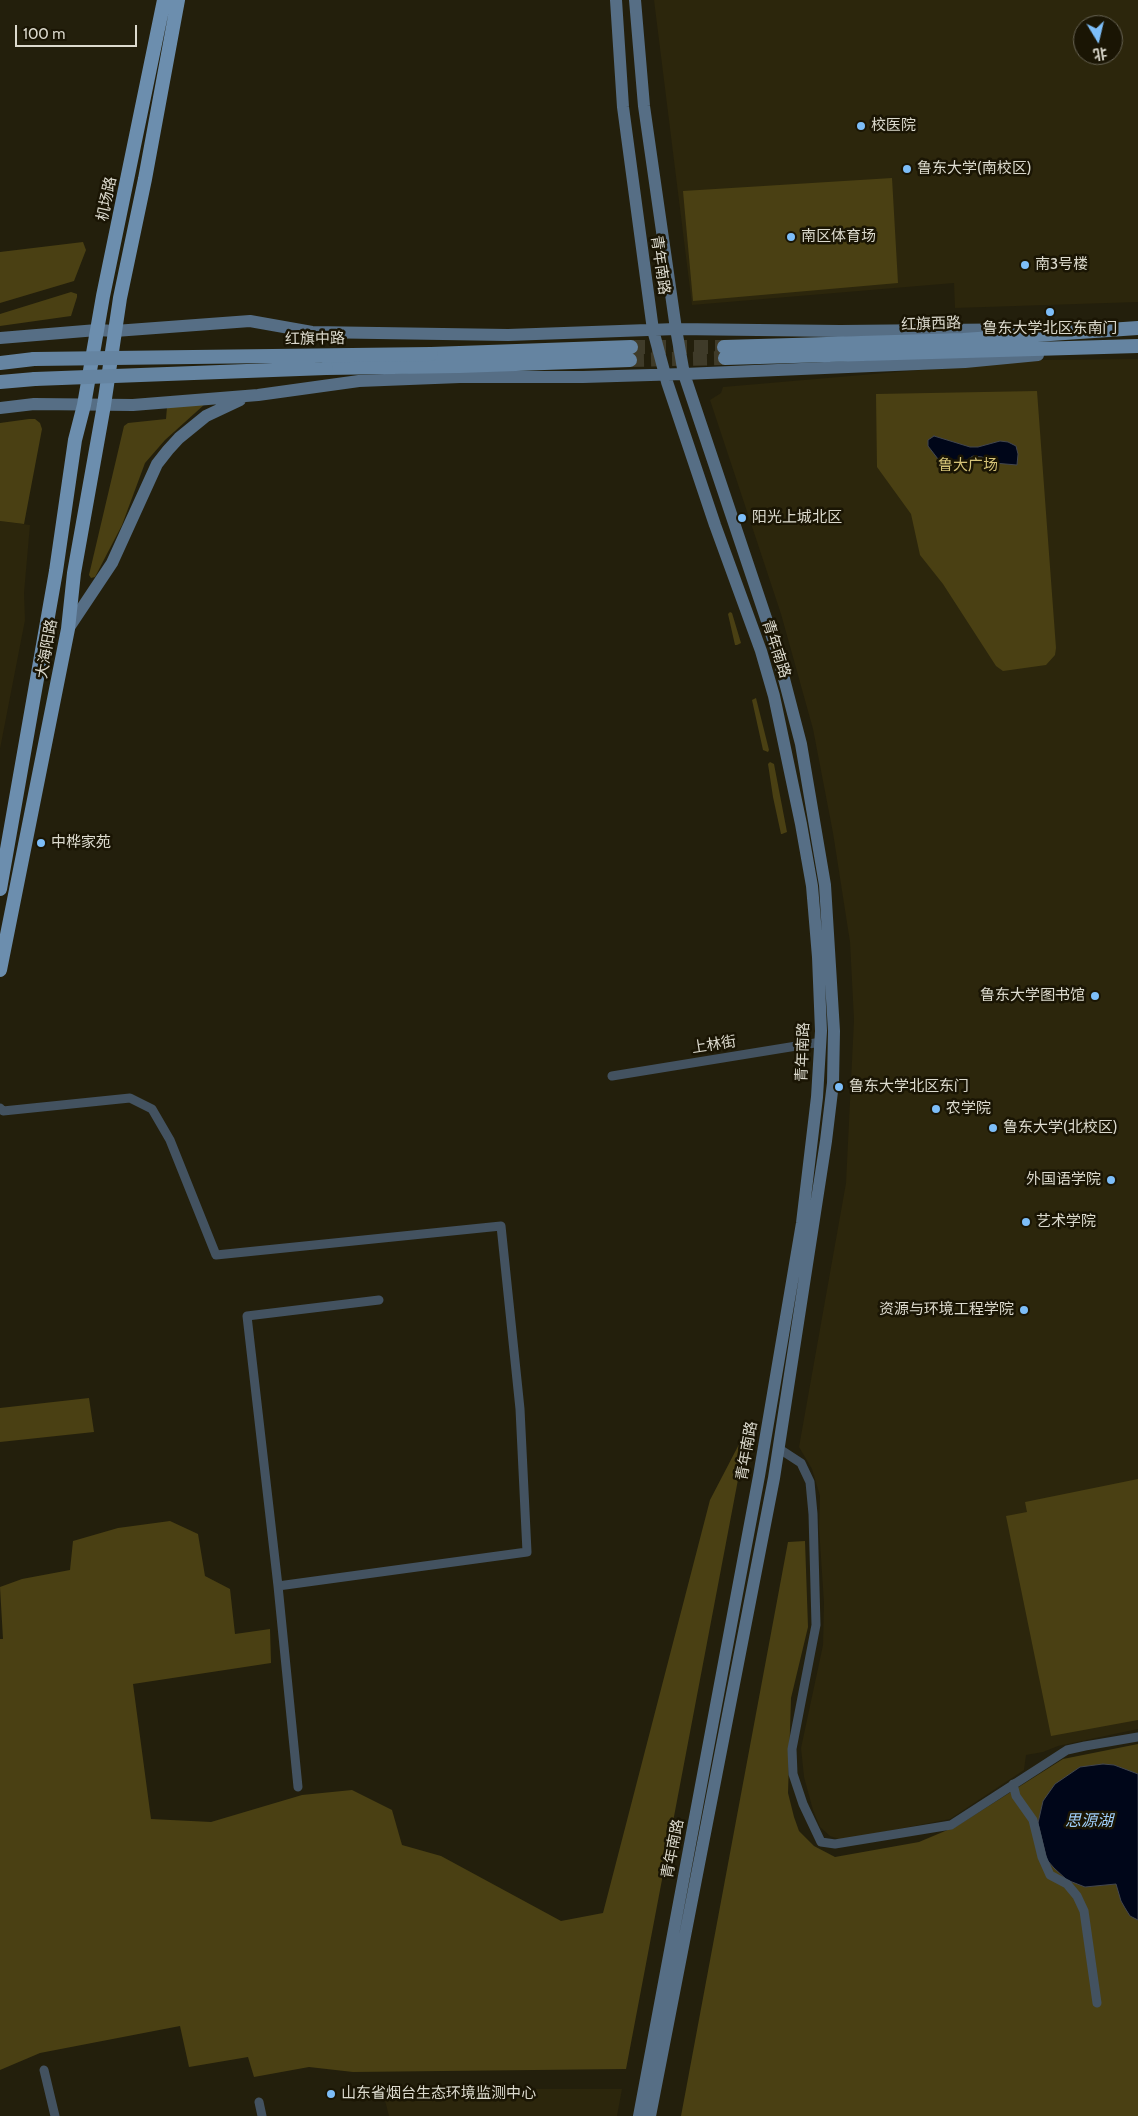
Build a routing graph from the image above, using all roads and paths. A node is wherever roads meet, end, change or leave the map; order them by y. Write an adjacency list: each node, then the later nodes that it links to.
1 (164, 0): 8 (highway, 机场路)
2 (178, 0): 9 (highway)
3 (616, 0): 10 (main road, 青年南路)
4 (635, 0): 6 (main road, 青年南路)
5 (1138, 328): 7 (main road, 红旗西路)
6 (676, 329): 7 (main road); 10 (main road); 18 (main road, 青年南路)
7 (1114, 329): 13 (main road, 红旗西路)
8 (97, 330): 9 (main road); 11 (main road); 21 (highway, 机场路)
9 (115, 330): 10 (main road); 22 (highway, 大海阳路)
10 (653, 330): 17 (main road, 青年南路)
11 (0, 338)
12 (1138, 346): 13 (main road, 红旗西路)
13 (1112, 347): 18 (main road)
14 (631, 353): 16 (main road, 红旗中路)
15 (0, 364): 16 (main road, 红旗中路, bridge)
16 (431, 368): 17 (main road); 19 (main road, 红旗中路, bridge); 20 (main road)
17 (664, 373): 18 (main road); 27 (main road, 青年南路)
18 (684, 374): 31 (main road, 青年南路)
19 (0, 382)
20 (258, 395): 22 (main road); 24 (main road)
21 (84, 405): 22 (main road); 23 (main road); 25 (highway, 大海阳路)
22 (104, 405): 24 (highway, 大海阳路)
23 (0, 408)
24 (68, 629): 26 (highway, 大海阳路)
25 (0, 889)
26 (0, 970)
27 (821, 1042): 28 (street, 上林街); 41 (main road, 青年南路)
28 (612, 1076)
29 (0, 1108): 32 (street)
30 (379, 1300): 32 (street)
31 (778, 1448): 34 (street); 42 (main road, 青年南路)
32 (278, 1586): 35 (street)
33 (1138, 1737): 34 (street)
34 (1013, 1784): 36 (street)
35 (298, 1787)
36 (1097, 2003)
37 (44, 2070): 39 (street)
38 (259, 2102): 40 (street)
39 (55, 2116)
40 (262, 2116)
41 (639, 2116)
42 (650, 2116)

